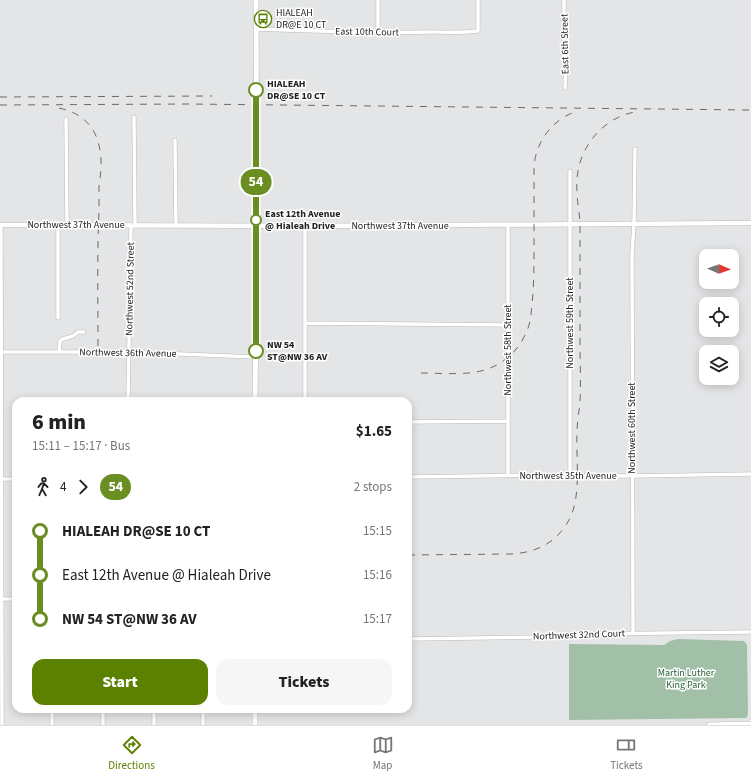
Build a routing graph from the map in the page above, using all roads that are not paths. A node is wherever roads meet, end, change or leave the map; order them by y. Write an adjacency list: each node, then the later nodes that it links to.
1 (256, 0): 5 (main road)
2 (378, 0): 6 (street)
3 (478, 0): 6 (street, East 10th Court)
4 (564, 0): 7 (street, East 6th Street)
5 (256, 29): 6 (street, East 10th Court); 22 (main road)
6 (378, 33)
7 (565, 88)
8 (134, 117): 20 (street, Northwest 52nd Street)
9 (66, 119): 19 (street)
10 (175, 140): 21 (street)
11 (635, 150): 13 (street, Northwest 60th Street)
12 (570, 171): 18 (street, Northwest 59th Street)
13 (634, 223): 14 (street, Northwest 37th Avenue); 18 (street, Northwest 37th Avenue); 41 (street, Northwest 60th Street)
14 (751, 223)
15 (0, 225): 16 (street, Northwest 37th Avenue); 28 (street)
16 (58, 225): 19 (street, Northwest 37th Avenue); 24 (street)
17 (508, 225): 18 (street, Northwest 37th Avenue); 23 (street, Northwest 37th Avenue); 26 (street, Northwest 58th Street)
18 (570, 225): 38 (street, Northwest 59th Street)
19 (67, 226): 20 (street, Northwest 37th Avenue)
20 (133, 226): 21 (street, Northwest 37th Avenue); 30 (street, Northwest 52nd Street)
21 (176, 226): 22 (street, Northwest 37th Avenue)
22 (256, 226): 23 (street, Northwest 37th Avenue); 31 (main road)
23 (305, 226): 25 (street)
24 (58, 318)
25 (305, 323): 26 (street); 34 (street)
26 (508, 325): 35 (street, Northwest 58th Street)
27 (84, 332): 29 (street)
28 (1, 352): 29 (street, Northwest 36th Avenue); 42 (street)
29 (59, 352): 30 (street, Northwest 36th Avenue)
30 (128, 352): 31 (street, Northwest 36th Avenue); 32 (street, Northwest 52nd Street)
31 (256, 356): 33 (main road)
32 (128, 397)
33 (255, 397)
34 (305, 397)
35 (508, 421): 36 (street); 40 (street, Northwest 58th Street)
36 (412, 422)
37 (751, 474): 41 (street, Northwest 35th Avenue)
38 (570, 475): 40 (street, Northwest 35th Avenue); 41 (street, Northwest 35th Avenue)
39 (412, 476): 40 (street, Northwest 35th Avenue)
40 (508, 476)
41 (632, 476): 47 (street, Northwest 60th Street)
42 (1, 479): 43 (street); 45 (street)
43 (12, 479)
44 (12, 599): 45 (street)
45 (1, 600): 55 (street)
46 (751, 632): 47 (street, Northwest 32nd Court)
47 (633, 633): 48 (street, Northwest 32nd Court)
48 (412, 639)
49 (52, 713): 56 (street)
50 (103, 713): 57 (street)
51 (154, 713): 58 (street)
52 (203, 713): 59 (street)
53 (255, 713): 60 (main road)
54 (751, 724): 61 (main road)
55 (2, 725)
56 (52, 725)
57 (103, 725)
58 (154, 725)
59 (203, 725)
60 (255, 725)
61 (709, 725)

